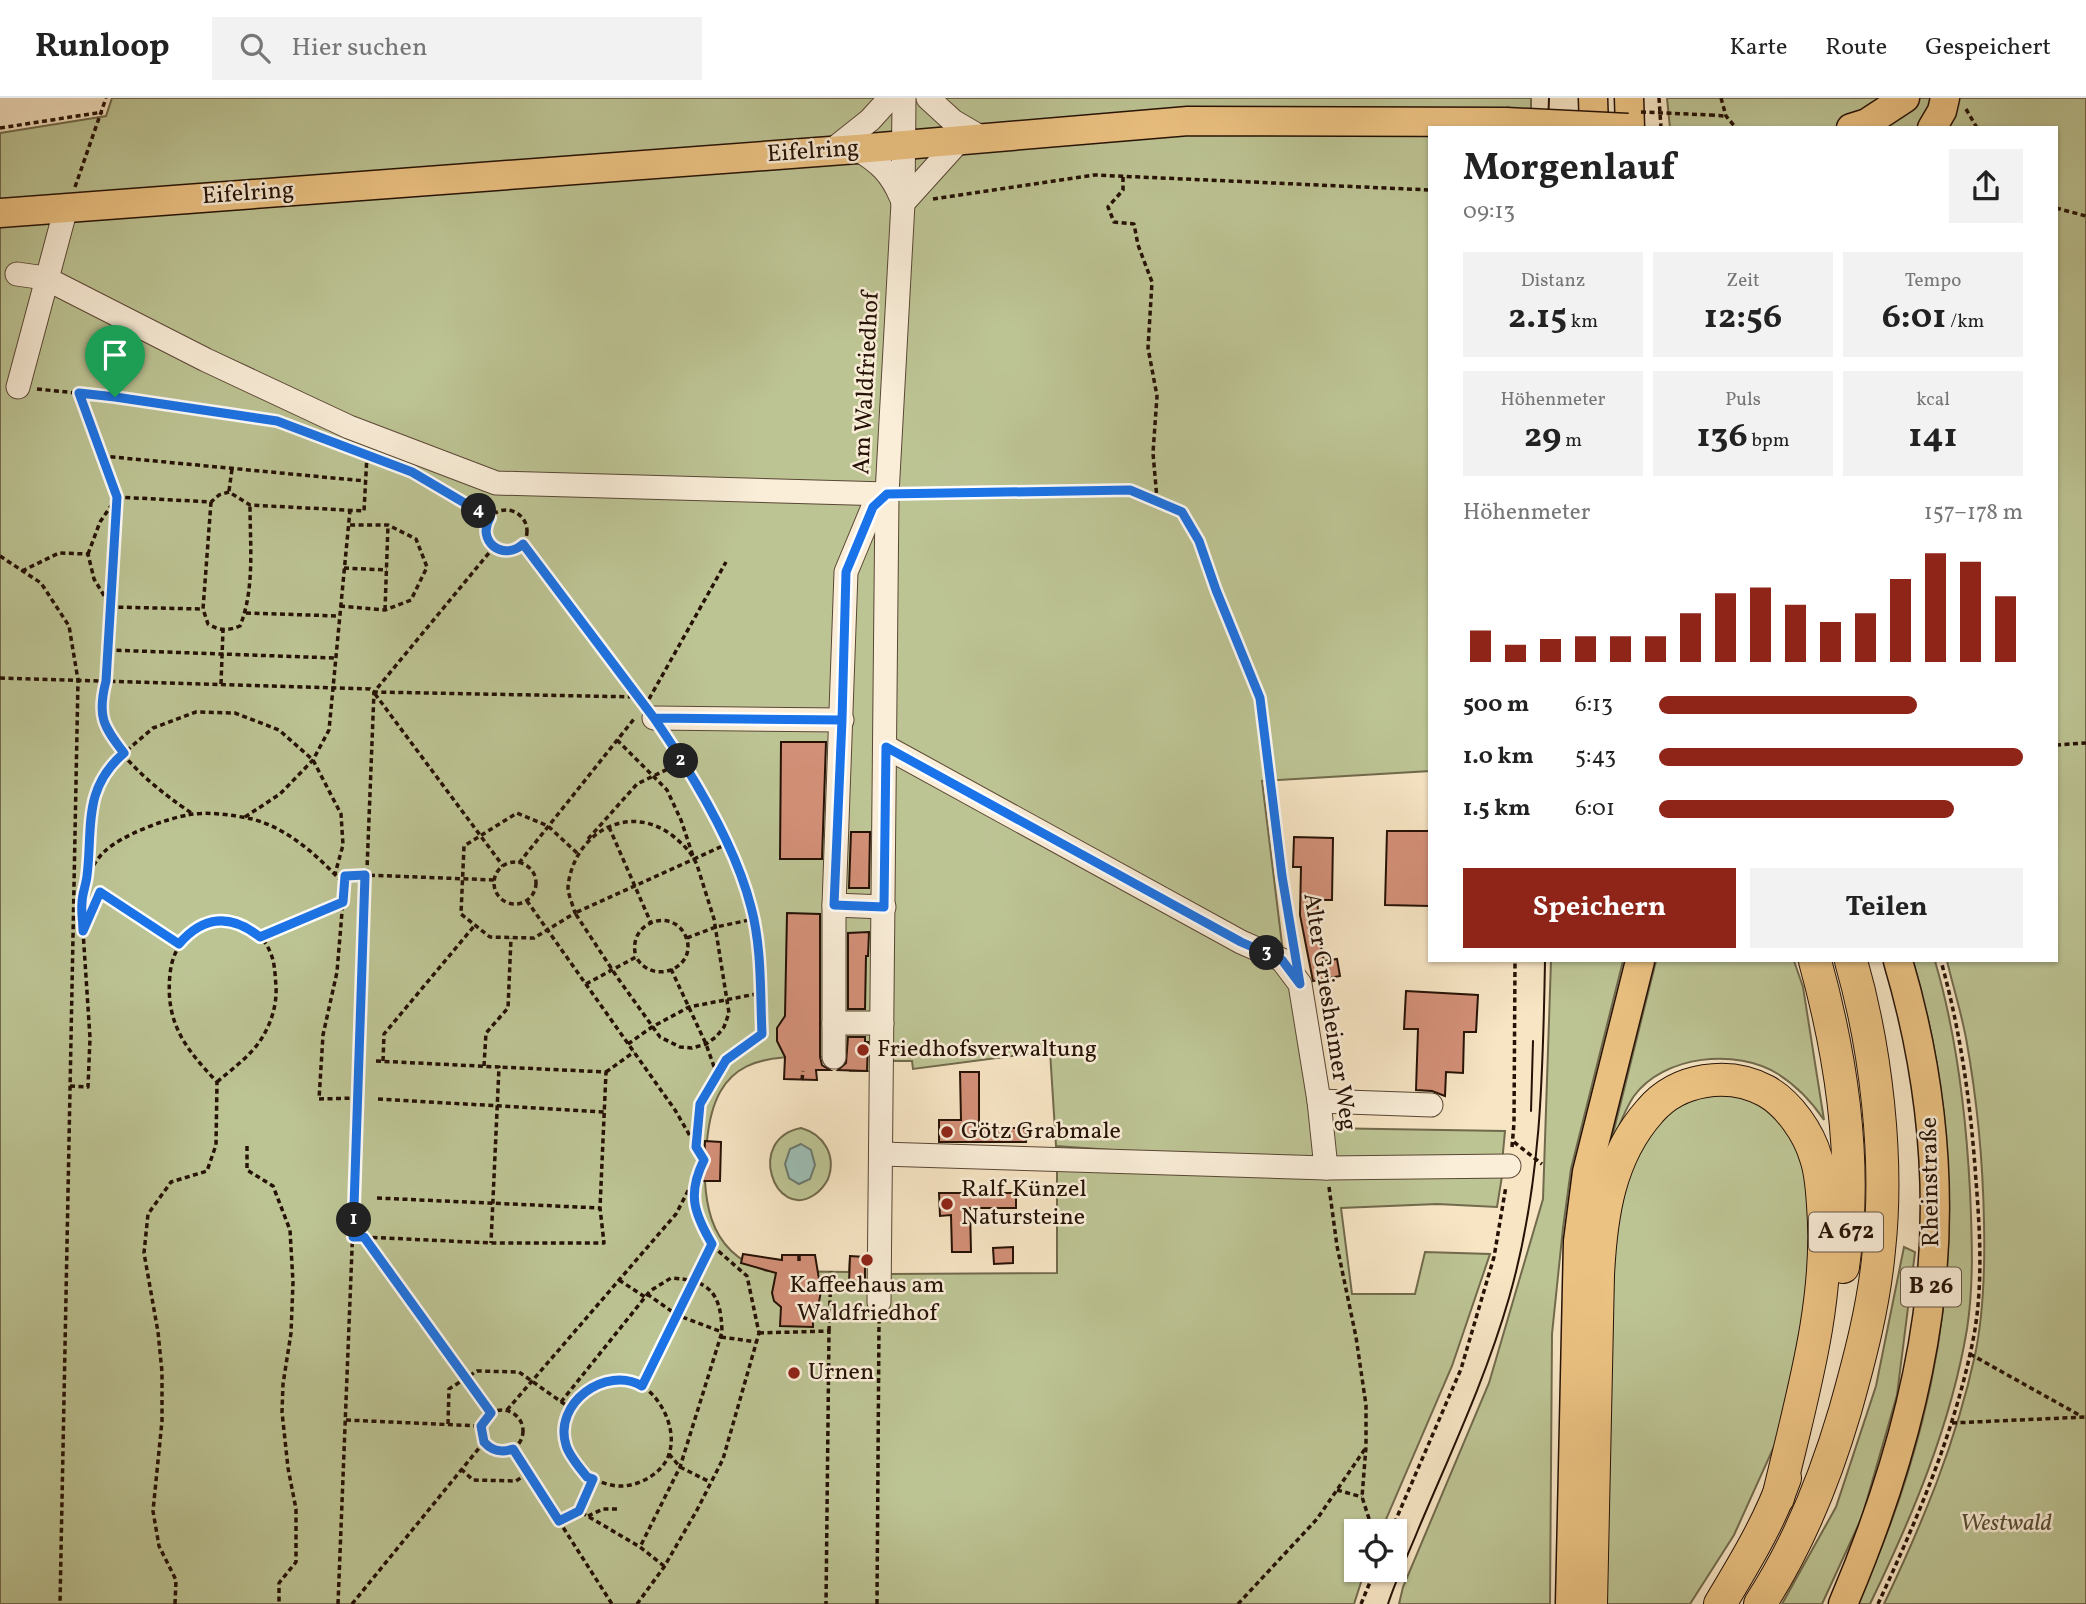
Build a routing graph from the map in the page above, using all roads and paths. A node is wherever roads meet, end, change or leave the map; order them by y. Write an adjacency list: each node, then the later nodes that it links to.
1 (106, 98): 11 (path)
2 (890, 98): 25 (street)
3 (904, 98): 24 (street, Am Waldfriedhof)
4 (928, 98): 23 (street)
5 (1593, 98): 15 (main road)
6 (1629, 98): 16 (main road)
7 (1659, 98): 17 (path)
8 (1721, 98): 13 (path)
9 (1905, 98): 19 (main road)
10 (1955, 103): 20 (main road); 21 (path)
11 (103, 112): 22 (path); 29 (path)
12 (1710, 115): 13 (path)
13 (1726, 116): 18 (path)
14 (1588, 126): 23 (main road, Eifelring, bridge)
15 (1594, 126)
16 (1629, 126)
17 (1661, 126)
18 (1734, 126)
19 (1857, 126)
20 (1933, 126)
21 (1976, 126)
22 (0, 128)
23 (971, 140): 24 (main road, Eifelring); 28 (street)
24 (903, 145): 25 (main road, Eifelring); 28 (street, Am Waldfriedhof)
25 (844, 150): 28 (street, Am Waldfriedhof); 29 (main road, Eifelring)
26 (1123, 176): 27 (path); 28 (path); 46 (path)
27 (1428, 190)
28 (903, 203): 44 (street, Am Waldfriedhof)
29 (65, 208): 31 (main road, Eifelring); 34 (street)
30 (2058, 209): 32 (path)
31 (0, 214)
32 (2086, 216)
33 (17, 274): 34 (street)
34 (46, 278): 35 (street); 44 (street)
35 (18, 387): 36 (path)
36 (79, 393): 37 (path); 38 (path)
37 (328, 440)
38 (102, 456): 40 (path); 45 (path)
39 (378, 459): 42 (path)
40 (232, 469): 42 (path); 43 (path)
41 (412, 472): 50 (path)
42 (365, 481): 49 (path)
43 (229, 492): 47 (path); 48 (path)
44 (887, 494): 46 (path); 78 (street); 82 (street, Am Waldfriedhof)
45 (117, 497): 47 (path); 55 (path); 62 (path)
46 (1157, 499): 129 (path, Alter Griesheimer Weg)
47 (211, 502): 63 (path)
48 (250, 505): 49 (path); 65 (path)
49 (350, 510): 51 (path)
50 (490, 518): 53 (path); 54 (path)
51 (349, 526): 52 (path); 58 (path)
52 (388, 526): 59 (path); 64 (path)
53 (523, 544): 54 (path); 76 (path)
54 (493, 548): 75 (path)
55 (88, 554): 60 (path); 62 (path)
56 (0, 556): 71 (path)
57 (726, 562): 77 (path)
58 (344, 568): 59 (path); 61 (path)
59 (387, 570): 64 (path)
60 (22, 571)
61 (340, 606): 64 (path); 66 (path)
62 (111, 607): 63 (path); 68 (path)
63 (203, 608): 67 (path)
64 (385, 610)
65 (246, 613): 66 (path); 67 (path)
66 (339, 616): 69 (path)
67 (223, 630): 73 (path)
68 (108, 650): 69 (path); 72 (path)
69 (335, 658): 74 (path)
70 (0, 678): 71 (path)
71 (78, 680): 72 (path); 149 (path)
72 (106, 681): 73 (path); 83 (path)
73 (221, 684): 74 (path)
74 (332, 688): 75 (path); 84 (path)
75 (373, 692): 76 (path); 91 (path); 100 (path)
76 (640, 697): 77 (path)
77 (650, 711): 78 (street); 79 (path); 85 (path)
78 (842, 720): 107 (street)
79 (617, 740): 86 (path); 89 (path)
80 (2086, 743): 81 (path)
81 (2058, 745)
82 (886, 747): 108 (street, Am Waldfriedhof); 129 (street)
83 (124, 753): 84 (path); 87 (path); 99 (path)
84 (313, 760): 88 (path); 98 (path)
85 (682, 762): 86 (path); 92 (path)
86 (654, 777): 93 (path); 95 (path)
87 (193, 814): 88 (path); 99 (path)
88 (243, 818): 98 (path)
89 (548, 827): 91 (path); 94 (path); 96 (path)
90 (609, 827): 93 (path); 95 (path); 104 (path)
91 (482, 835): 97 (path); 101 (path)
92 (729, 844): 95 (path); 110 (path)
93 (583, 845): 94 (path)
94 (577, 853): 109 (path)
95 (694, 859): 104 (path); 113 (path)
96 (519, 863): 97 (path); 105 (path)
97 (503, 866): 102 (path)
98 (335, 874): 103 (path)
99 (87, 875): 115 (path)
100 (365, 875): 101 (path); 103 (path); 167 (path)
101 (463, 878): 102 (path); 112 (path)
102 (495, 880): 105 (path)
103 (344, 884): 106 (path)
104 (635, 886): 109 (path); 111 (path)
105 (527, 901): 114 (path)
106 (343, 902): 116 (path); 150 (path)
107 (834, 905): 108 (street); 133 (street)
108 (884, 907): 134 (street, Am Waldfriedhof)
109 (575, 913): 114 (path); 126 (path)
110 (754, 919): 113 (path); 130 (path)
111 (651, 923): 118 (path); 120 (path)
112 (475, 925): 117 (path); 141 (path)
113 (716, 927): 118 (path); 131 (path)
114 (548, 930): 117 (path); 138 (path)
115 (83, 931): 119 (path); 149 (path)
116 (260, 937): 119 (path); 148 (path)
117 (511, 938): 142 (path)
118 (687, 938): 127 (path)
119 (179, 944): 148 (path)
120 (636, 957): 126 (path); 127 (path)
121 (1516, 962): 156 (path)
122 (1640, 962): 228 (main road)
123 (1815, 962): 207 (highway, A 672)
124 (1851, 962): 231 (highway, A 672)
125 (1898, 962): 232 (main road, Rheinstraße / B 26)
126 (612, 969): 128 (path); 135 (path)
127 (671, 969): 132 (path)
128 (586, 984)
129 (1300, 984): 152 (street, Alter Griesheimer Weg)
130 (761, 993): 131 (path); 146 (path)
131 (727, 999): 132 (path); 137 (path)
132 (689, 1007): 135 (path); 137 (path)
133 (834, 1023): 134 (street); 139 (street)
134 (882, 1023): 159 (street, Am Waldfriedhof)
135 (652, 1027): 136 (path); 137 (path)
136 (628, 1044)
137 (706, 1044): 146 (path)
138 (634, 1052): 145 (path); 158 (path)
139 (834, 1057)
140 (376, 1061): 141 (path)
141 (383, 1062): 142 (path)
142 (484, 1066): 143 (path)
143 (499, 1067): 145 (path); 154 (path)
144 (803, 1071): 147 (path)
145 (606, 1072): 155 (path)
146 (717, 1075): 158 (path)
147 (802, 1080)
148 (217, 1082): 218 (path)
149 (70, 1086): 217 (path)
150 (358, 1098)
151 (378, 1099): 154 (path)
152 (1319, 1101): 153 (street); 162 (street, Alter Griesheimer Weg)
153 (1431, 1105)
154 (497, 1106): 155 (path); 165 (path)
155 (605, 1112): 166 (path)
156 (1513, 1141): 160 (path); 161 (path)
157 (247, 1146): 219 (path)
158 (696, 1147): 163 (path)
159 (881, 1154): 162 (street); 177 (street, Am Waldfriedhof)
160 (1542, 1164)
161 (1509, 1166): 162 (street); 212 (path)
162 (1326, 1168): 197 (path, Alter Griesheimer Weg)
163 (695, 1178): 170 (path); 174 (path)
164 (377, 1198): 165 (path)
165 (492, 1201): 166 (path); 169 (path)
166 (600, 1208): 169 (path)
167 (353, 1237): 168 (path); 192 (path)
168 (364, 1237): 169 (path); 184 (path)
169 (491, 1243)
170 (712, 1244): 175 (path); 180 (path)
171 (799, 1255): 172 (path)
172 (799, 1261)
173 (831, 1272): 179 (path)
174 (619, 1280): 176 (path); 185 (path)
175 (694, 1281): 176 (path); 178 (path); 181 (path)
176 (646, 1296): 178 (path); 187 (path)
177 (879, 1302): 225 (path)
178 (677, 1315): 181 (path); 186 (path)
179 (830, 1331): 180 (path); 224 (path)
180 (759, 1333): 182 (path)
181 (721, 1335): 182 (path); 200 (path)
182 (757, 1342): 204 (path)
183 (1970, 1354): 191 (path)
184 (467, 1378): 185 (path); 190 (path); 194 (path)
185 (531, 1382): 187 (path); 189 (path)
186 (642, 1386): 188 (path); 199 (path)
187 (561, 1402): 188 (path)
188 (570, 1408): 203 (path)
189 (507, 1410): 190 (path); 198 (path)
190 (491, 1413): 195 (path)
191 (2085, 1417): 193 (path)
192 (346, 1420): 194 (path); 220 (path)
193 (1952, 1423)
194 (448, 1424): 195 (path)
195 (481, 1426): 196 (path)
196 (484, 1442): 198 (path); 201 (path)
197 (1366, 1447): 205 (path); 206 (path, Alter Griesheimer Weg)
198 (513, 1449): 202 (path)
199 (669, 1454): 200 (path); 203 (path)
200 (680, 1467): 204 (path); 214 (path)
201 (461, 1469): 202 (path); 221 (path)
202 (528, 1473): 213 (path)
203 (593, 1479): 209 (path)
204 (711, 1482): 215 (path)
205 (1337, 1490): 206 (path); 226 (path)
206 (1362, 1497): 211 (path, Alter Griesheimer Weg)
207 (1778, 1498): 229 (highway); 230 (highway, A 672)
208 (617, 1509): 210 (path)
209 (579, 1511): 210 (path); 213 (path)
210 (589, 1516): 214 (path)
211 (1369, 1519)
212 (1396, 1519)
213 (559, 1521): 222 (path)
214 (640, 1547): 215 (path)
215 (664, 1567): 223 (path)
216 (1370, 1582): 227 (path)
217 (60, 1604)
218 (175, 1604)
219 (279, 1604)
220 (338, 1604)
221 (352, 1604)
222 (612, 1604)
223 (637, 1604)
224 (826, 1604)
225 (877, 1604)
226 (1238, 1604)
227 (1361, 1604)
228 (1570, 1604)
229 (1591, 1604)
230 (1720, 1604)
231 (1760, 1604)
232 (1843, 1604)

